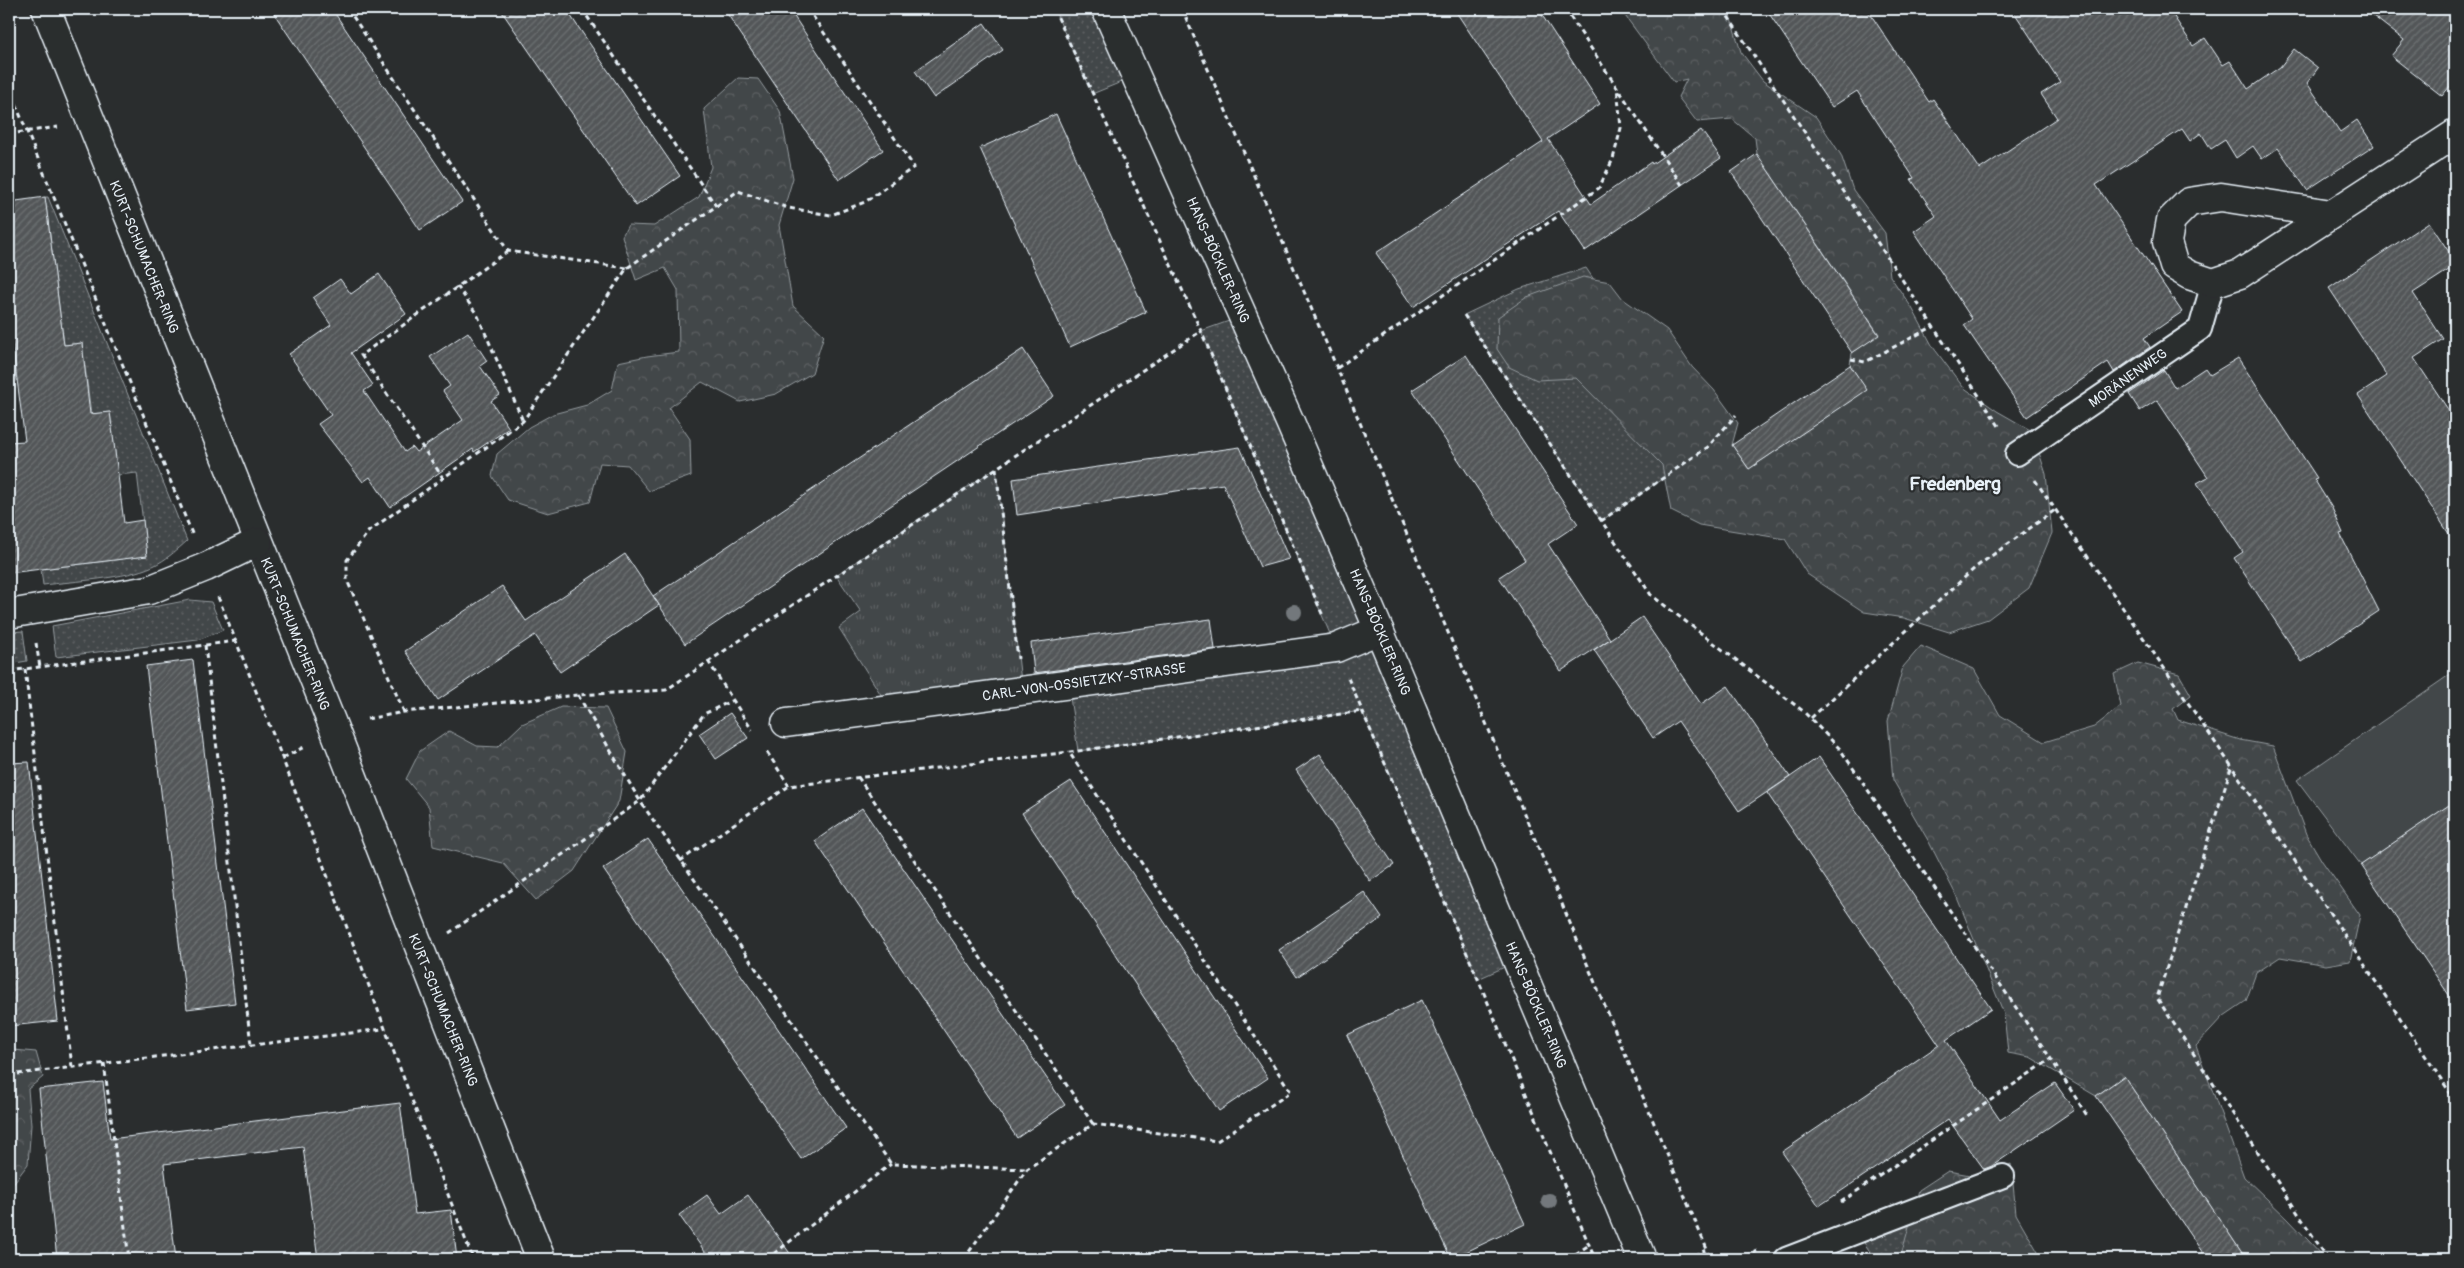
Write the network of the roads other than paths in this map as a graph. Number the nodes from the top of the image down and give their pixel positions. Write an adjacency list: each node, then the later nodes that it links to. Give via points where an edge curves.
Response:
1 (46, 9): 7 (street, KURT-SCHUMACHER-RING)
2 (1106, 9): 9 (street, HANS-BÖCKLER-RING)
3 (2455, 134): 4 (street)
4 (2331, 214): 5 (street, via 2240,274); 5 (street, via 2221,197 2189,202 2171,220 2167,242 2174,266)
5 (2213, 283): 6 (lane, MORÄNENWEG, via 2200,328)
6 (2017, 454)
7 (258, 542): 8 (street, via 149,590); 12 (street, KURT-SCHUMACHER-RING)
8 (9, 614)
9 (1379, 630): 10 (street, CARL-VON-OSSIETZKY-STRASSE, via 1336,648); 13 (street, HANS-BÖCKLER-RING)
10 (786, 723)
11 (2003, 1176): 14 (lane)
12 (541, 1259)
13 (1642, 1259)
14 (1786, 1259)

